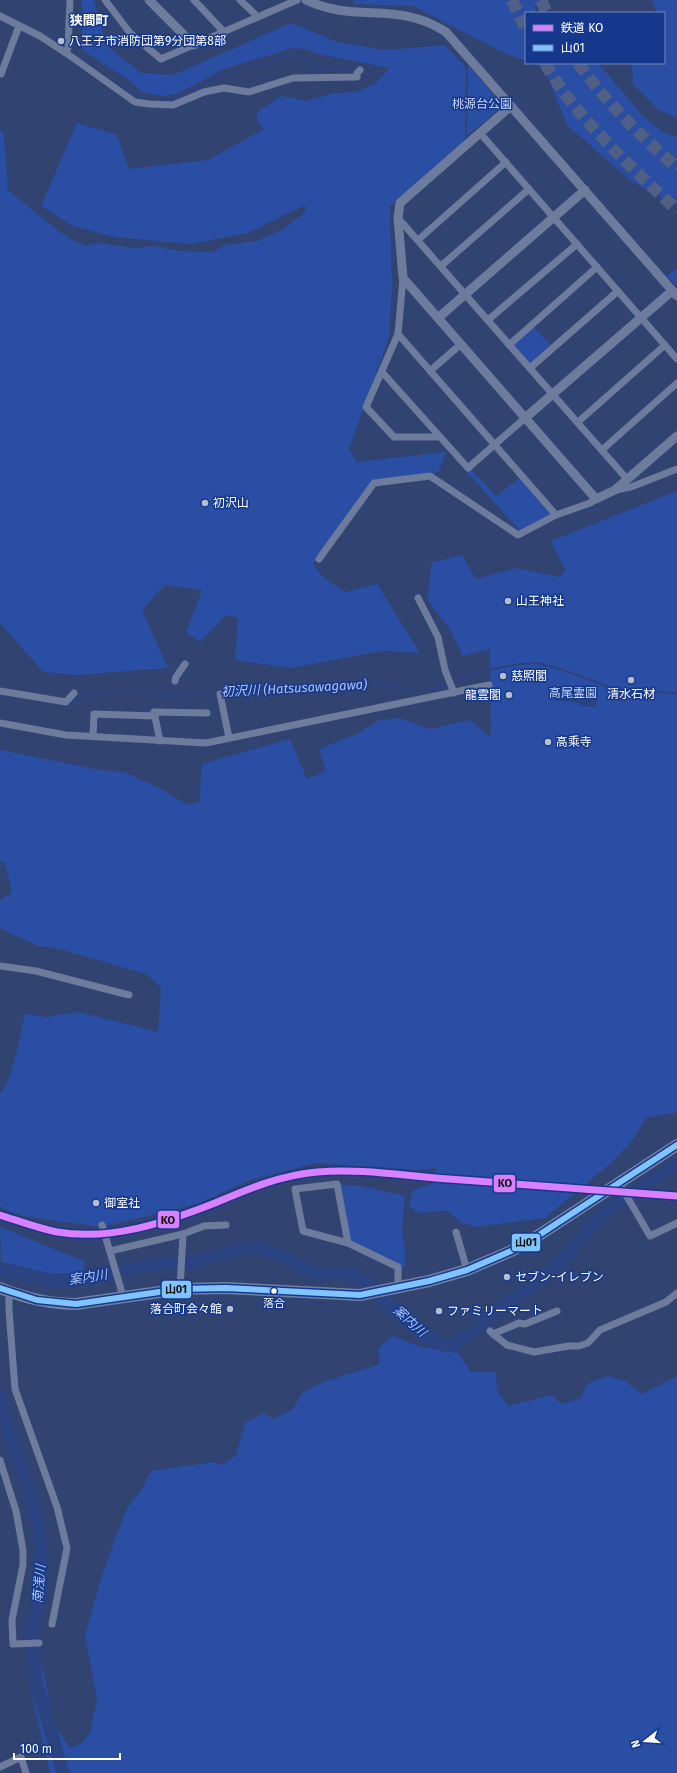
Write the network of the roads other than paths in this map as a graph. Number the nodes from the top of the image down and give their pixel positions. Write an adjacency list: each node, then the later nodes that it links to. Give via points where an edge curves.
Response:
1 (70, 0): 13 (street)
2 (105, 0): 12 (street, via 130,33 159,58 164,59)
3 (149, 0): 12 (street)
4 (194, 0): 11 (street)
5 (240, 0): 9 (street)
6 (297, 0): 9 (street)
7 (306, 0): 16 (street, via 336,10 402,11 432,22 454,40)
8 (0, 16): 10 (street)
9 (258, 17): 11 (street)
10 (19, 26): 13 (street); 15 (street)
11 (224, 32): 12 (street)
12 (194, 45)
13 (66, 54): 14 (street, via 135,102 149,104 173,105 204,92 224,88 249,92 293,78 357,76)
14 (360, 70)
15 (1, 74)
16 (511, 106): 17 (street); 20 (street)
17 (480, 133): 18 (street); 22 (street, via 403,200 399,205)
18 (506, 162): 19 (street); 23 (street)
19 (529, 189): 21 (street); 25 (street)
20 (585, 190): 21 (street); 29 (street)
21 (554, 217): 24 (street); 30 (street)
22 (398, 218): 23 (street); 27 (street)
23 (418, 240): 25 (street)
24 (577, 244): 26 (street); 33 (street)
25 (441, 266): 30 (street)
26 (597, 267): 28 (street); 36 (street)
27 (403, 278): 32 (street); 34 (street)
28 (618, 291): 31 (street); 39 (street)
29 (675, 293): 31 (street)
30 (466, 294): 32 (street); 33 (street)
31 (641, 317): 37 (street); 43 (street)
32 (438, 318): 35 (street)
33 (488, 320): 36 (street)
34 (398, 334): 40 (street); 41 (street)
35 (461, 344): 40 (street); 44 (street)
36 (510, 344): 39 (street)
37 (665, 345): 38 (street); 45 (street)
38 (677, 359)
39 (530, 368): 43 (street)
40 (430, 371): 48 (street)
41 (382, 372): 47 (street); 47 (street, via 366,407 394,437)
42 (677, 383): 49 (street)
43 (553, 394): 44 (street); 45 (street)
44 (525, 418): 48 (street); 53 (street)
45 (578, 422): 49 (street)
46 (677, 436): 51 (street)
47 (439, 437): 48 (street, via 468,468)
48 (495, 445): 54 (street)
49 (602, 450): 51 (street)
50 (677, 470): 52 (street, via 631,487)
51 (627, 479): 52 (street)
52 (615, 490): 53 (street)
53 (596, 499): 54 (street)
54 (556, 515): 55 (street, via 518,536 430,476 374,483)
55 (319, 559)
56 (418, 598): 60 (street, via 438,637)
57 (184, 664): 58 (street)
58 (175, 681)
59 (489, 685): 60 (street)
60 (451, 686): 68 (street)
61 (0, 691): 62 (street, via 66,702)
62 (74, 693)
63 (220, 694): 68 (street)
64 (207, 713): 65 (street, via 154,712)
65 (155, 716): 67 (street, via 94,714); 69 (street)
66 (0, 723): 67 (street, via 66,735)
67 (93, 736): 69 (street)
68 (229, 738): 69 (street, via 206,743)
69 (160, 742)
70 (0, 966): 71 (street, via 36,971)
71 (129, 995)
72 (677, 1145): 73 (highway)
73 (621, 1186): 74 (street, via 650,1236); 81 (highway, via 525,1243)
74 (677, 1223)
75 (102, 1225): 80 (street)
76 (226, 1225): 78 (street, via 204,1226)
77 (456, 1232): 81 (street)
78 (183, 1234): 80 (street); 84 (street)
79 (348, 1243): 79 (street, via 337,1184 295,1189 303,1231); 82 (street, via 398,1267)
80 (110, 1252): 86 (street)
81 (467, 1270): 82 (highway)
82 (398, 1288): 84 (highway, via 367,1295 225,1288)
83 (5, 1290): 86 (highway, via 35,1300 60,1304 76,1304); 89 (street, via 15,1389 57,1507 67,1548)
84 (180, 1290): 86 (highway)
85 (677, 1293): 87 (street, via 666,1302 600,1330 588,1343 579,1346 534,1352 507,1345 491,1332 519,1323 526,1324)
86 (123, 1296)
87 (557, 1312)
88 (0, 1460): 90 (street, via 16,1511 23,1550 24,1565 12,1620 13,1644)
89 (52, 1624)
90 (40, 1642)
91 (0, 1767): 92 (street, via 21,1757)
92 (26, 1773)

